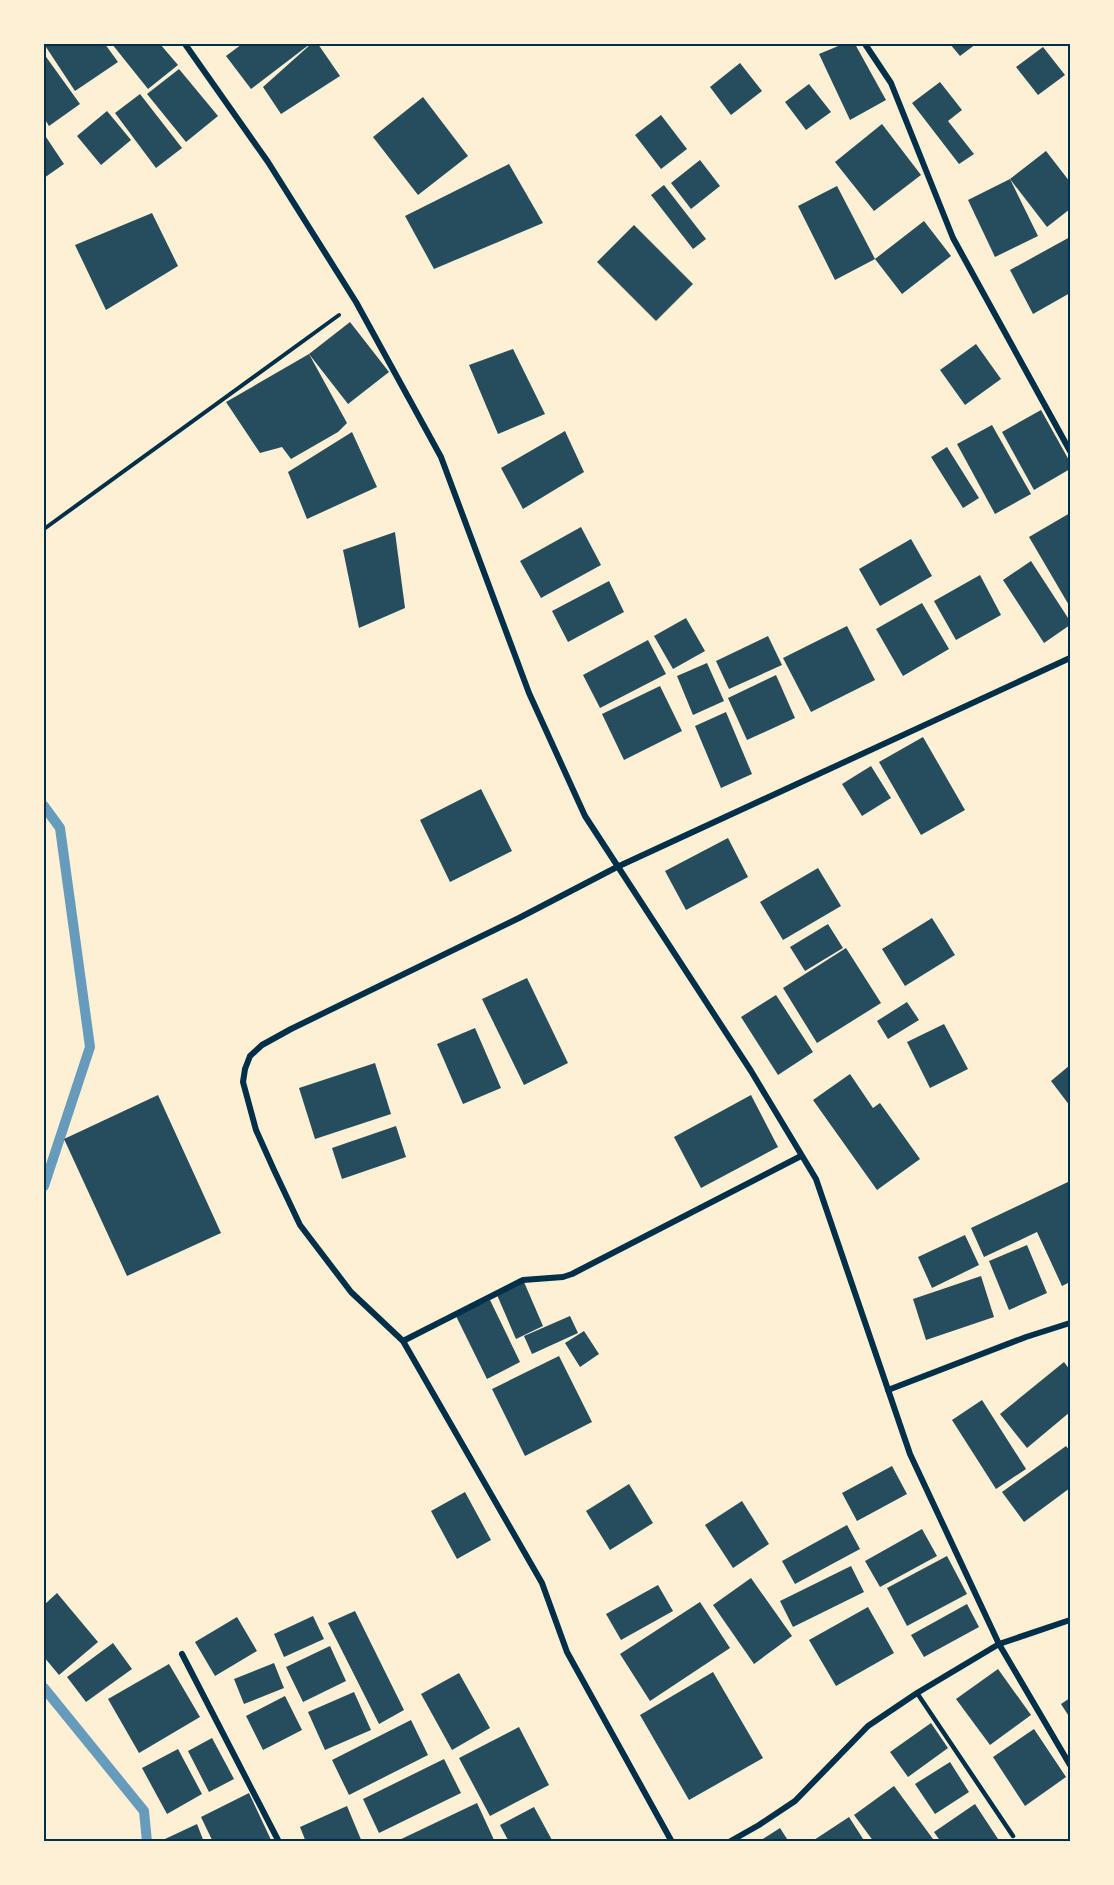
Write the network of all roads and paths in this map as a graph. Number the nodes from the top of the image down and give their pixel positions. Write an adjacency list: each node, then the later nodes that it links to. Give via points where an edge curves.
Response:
1 (185, 44): 3 (street, via 268,162)
2 (865, 44): 4 (street, via 891,83 953,238)
3 (356, 302): 5 (path); 7 (street, via 441,457 529,693 585,816)
4 (1071, 451)
5 (44, 529)
6 (1071, 658): 7 (street)
7 (617, 867): 8 (street, via 751,1071); 10 (street, via 291,1029 250,1056 243,1082 256,1130 300,1225 351,1292)
8 (801, 1156): 10 (street, via 572,1274 523,1280); 11 (street, via 816,1179)
9 (1071, 1323): 11 (street)
10 (403, 1341): 19 (street, via 542,1583 567,1653)
11 (888, 1390): 13 (street, via 910,1455)
12 (1071, 1620): 13 (street)
13 (999, 1644): 15 (street); 16 (street)
14 (182, 1654): 18 (street)
15 (917, 1693): 17 (lane); 20 (street, via 868,1726 795,1801)
16 (1071, 1764)
17 (1013, 1836)
18 (279, 1842)
19 (672, 1842)
20 (729, 1842)

